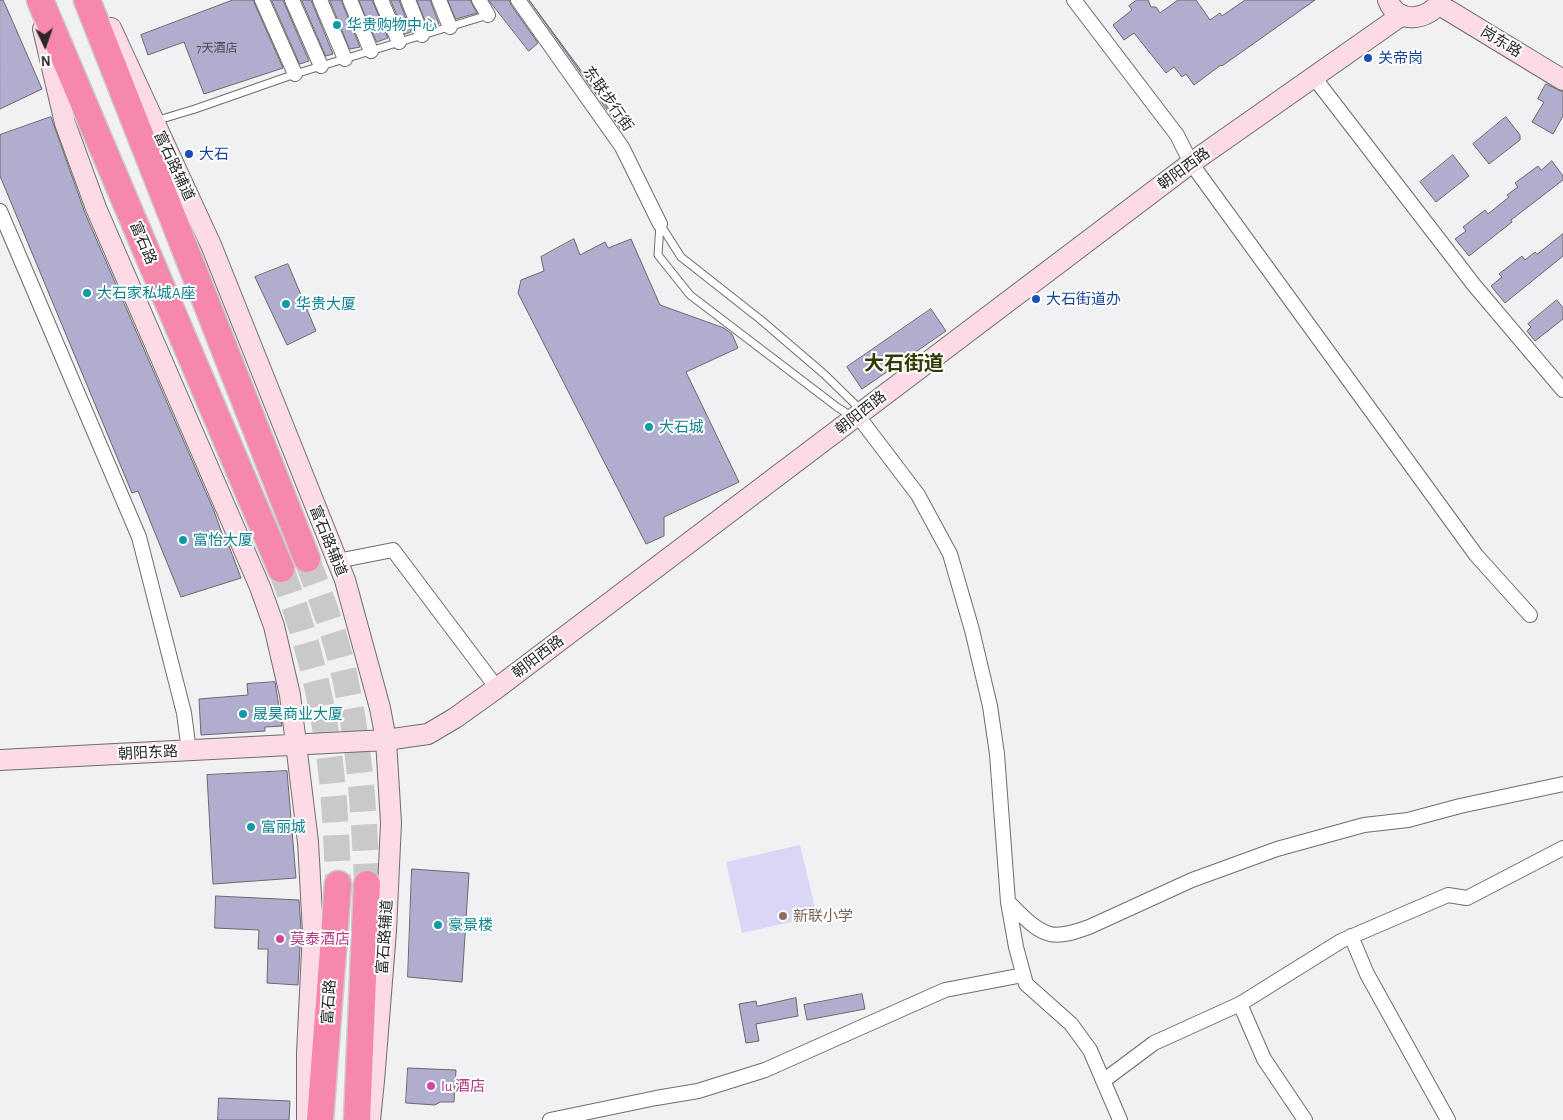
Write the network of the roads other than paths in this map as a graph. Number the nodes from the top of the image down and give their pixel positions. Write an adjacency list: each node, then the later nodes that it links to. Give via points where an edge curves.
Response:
1 (38, 0): 35 (highway, 富石路); 39 (main road, via 65,123 96,208 274,626 290,695)
2 (87, 0): 33 (highway)
3 (96, 0): 27 (main road, 富石路辅道)
4 (262, 0): 24 (street)
5 (292, 0): 23 (street)
6 (320, 0): 22 (street)
7 (350, 0): 21 (street)
8 (381, 0): 20 (street)
9 (408, 0): 19 (street)
10 (439, 0): 18 (street)
11 (479, 0): 17 (street)
12 (518, 0): 30 (street, 东联步行街, via 622,147)
13 (1074, 0): 28 (street, via 1177,134)
14 (1388, 0): 16 (main road, via 1390,6)
15 (1440, 2): 16 (main road, via 1428,14 1419,17); 26 (main road, 岗东路)
16 (1402, 14): 25 (main road, 朝阳西路)
17 (488, 15): 18 (lane)
18 (450, 27): 19 (lane)
19 (422, 35): 20 (lane)
20 (399, 42): 21 (lane)
21 (371, 51): 22 (lane)
22 (345, 59): 23 (lane)
23 (321, 66): 24 (lane)
24 (295, 74): 27 (lane)
25 (1313, 76): 28 (main road, 朝阳西路); 31 (street, via 1474,285)
26 (1563, 80)
27 (154, 121): 34 (main road, 富石路辅道, via 211,245)
28 (1191, 163): 32 (main road, 朝阳西路); 36 (street, via 1476,555)
29 (0, 211): 40 (street, via 140,538 184,713)
30 (660, 224): 32 (lane, via 681,257 803,356); 32 (lane, via 658,255 690,295 837,408 850,416)
31 (1563, 390)
32 (860, 413): 37 (main road, 朝阳西路); 46 (street, via 918,495 950,554 990,706 997,754)
33 (307, 559)
34 (337, 561): 37 (street, via 393,550); 38 (main road, 富石路辅道, via 360,631)
35 (281, 568)
36 (1530, 616)
37 (497, 688): 38 (main road, 朝阳西路, via 428,734)
38 (386, 740): 39 (main road, 朝阳西路); 54 (main road, 富石路辅道, via 391,823 384,959)
39 (296, 745): 40 (main road, 朝阳东路); 51 (main road, via 308,842 312,932)
40 (189, 751): 41 (main road, 朝阳东路)
41 (0, 760)
42 (1563, 784): 46 (street, via 1408,820 1364,825 1278,849 1192,880 1075,932 1050,934)
43 (1563, 848): 47 (street, via 1467,898 1448,895)
44 (338, 884): 52 (highway, 富石路)
45 (367, 884): 53 (highway)
46 (1008, 902): 48 (street)
47 (1351, 936): 49 (street); 58 (street, via 1366,974)
48 (1023, 975): 50 (street, via 1026,984 1071,1024 1090,1050); 55 (street, via 945,990 765,1070 698,1091)
49 (1240, 1004): 50 (street, via 1154,1043); 57 (street, via 1264,1060)
50 (1104, 1081): 56 (street)
51 (307, 1120)
52 (320, 1120)
53 (357, 1120)
54 (370, 1120)
55 (550, 1120)
56 (1120, 1120)
57 (1305, 1120)
58 (1448, 1120)

